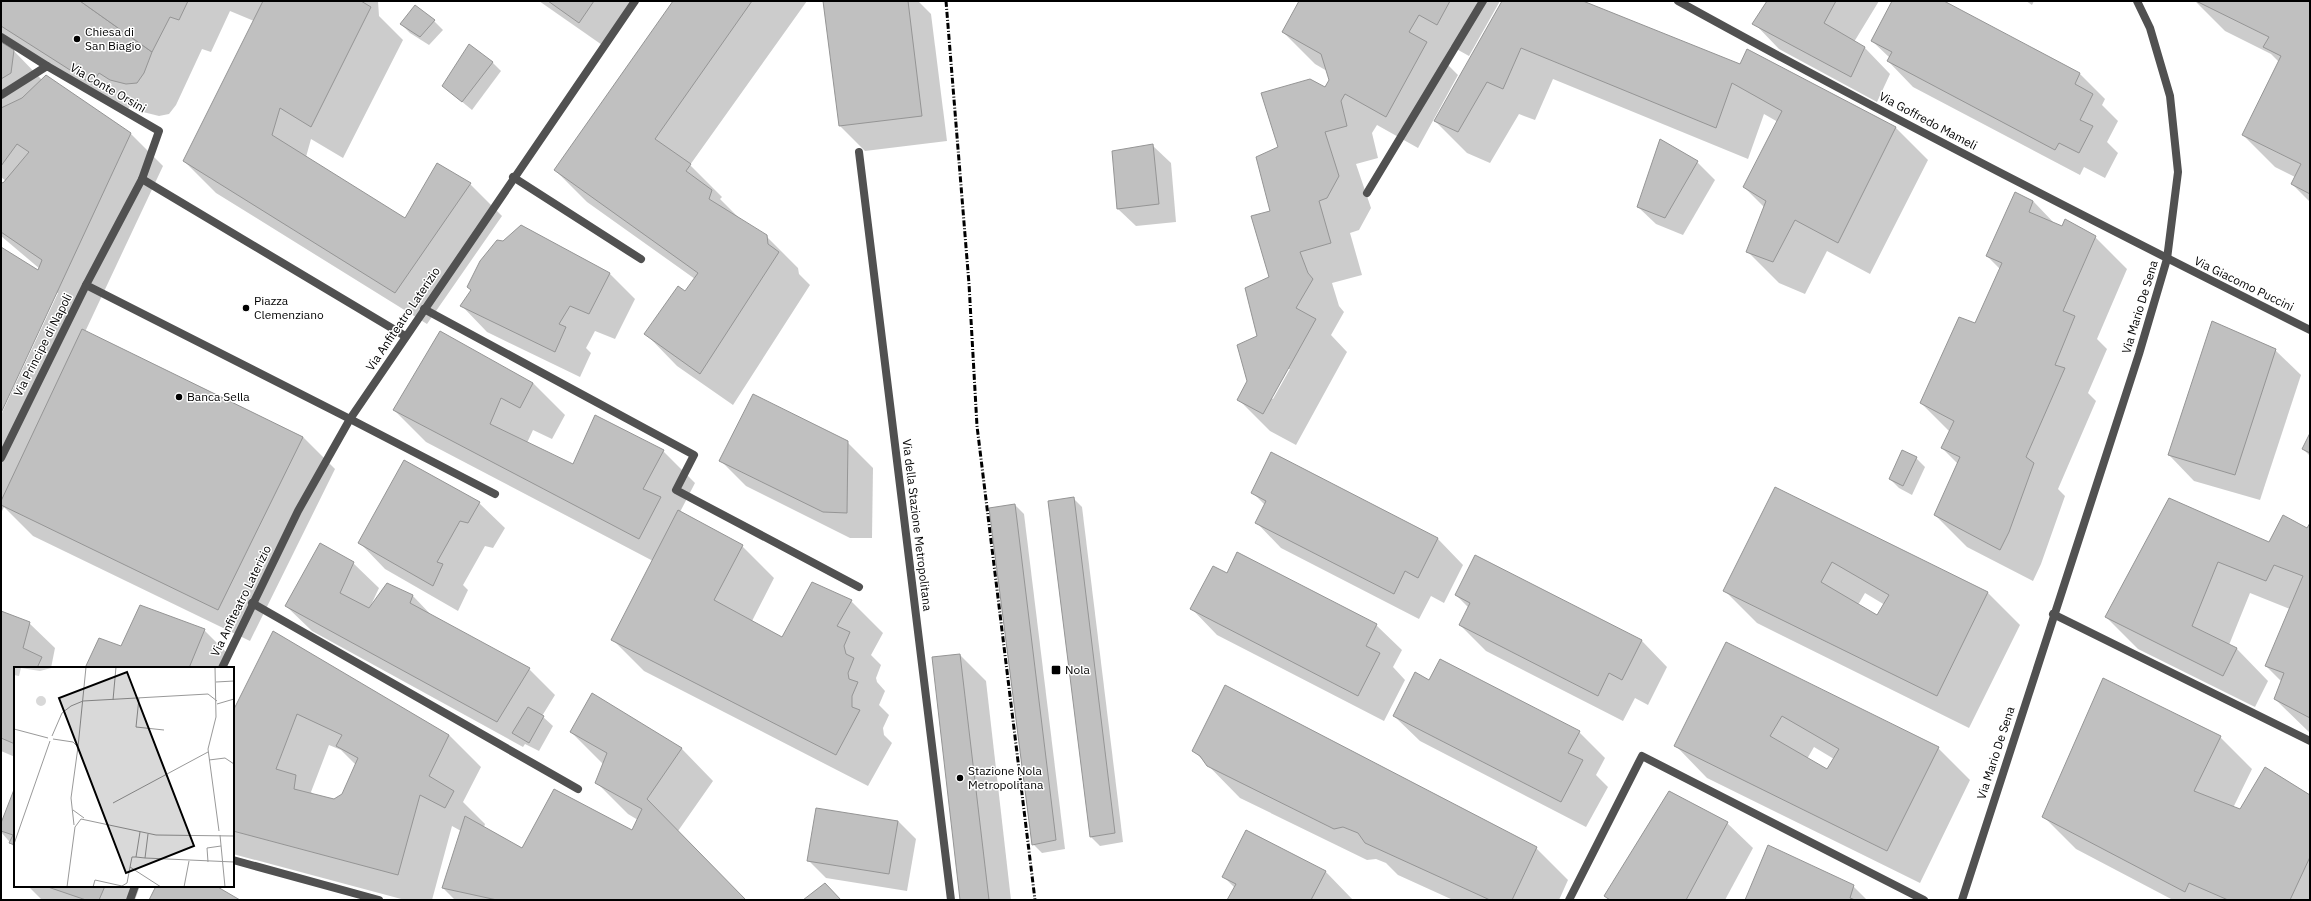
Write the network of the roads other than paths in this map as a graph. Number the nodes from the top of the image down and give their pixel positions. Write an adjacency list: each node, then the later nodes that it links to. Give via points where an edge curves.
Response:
1 (635, 1): 9 (street, Via Anfiteatro Laterizio)
2 (1483, 1): 11 (street)
3 (1678, 1): 13 (street, Via Goffredo Mameli)
4 (2137, 1): 13 (street, Via Mario De Sena, via 2150,28 2170,96 2178,172)
5 (1, 37): 6 (street)
6 (47, 66): 7 (street); 10 (street, Via Conte Orsini, via 159,131)
7 (1, 95)
8 (858, 152): 31 (street, Via della Stazione Metropolitana)
9 (513, 177): 12 (street); 15 (street, Via Anfiteatro Laterizio)
10 (142, 179): 14 (street); 17 (street)
11 (1367, 193)
12 (641, 258)
13 (2167, 259): 16 (street, Via Giacomo Puccini); 23 (street, Via Mario De Sena, via 2139,354)
14 (86, 285): 18 (street); 19 (street, Via Principe di Napoli, via 38,378)
15 (424, 309): 17 (street, Via Anfiteatro Laterizio); 21 (street, via 694,455 676,490)
16 (2310, 330)
17 (405, 336): 18 (street, Via Anfiteatro Laterizio)
18 (350, 419): 20 (street); 22 (street, Via Anfiteatro Laterizio, via 298,511)
19 (1, 458)
20 (495, 494)
21 (859, 587)
22 (252, 604): 24 (street, Via Anfiteatro Laterizio); 26 (street)
23 (2053, 614): 25 (street); 34 (street, Via Mario De Sena)
24 (222, 667)
25 (2310, 742)
26 (578, 789)
27 (234, 860): 30 (street)
28 (135, 887): 29 (street)
29 (130, 900)
30 (379, 900)
31 (951, 900)
32 (1569, 900): 33 (street, via 1642,756)
33 (1924, 900)
34 (1962, 900)

